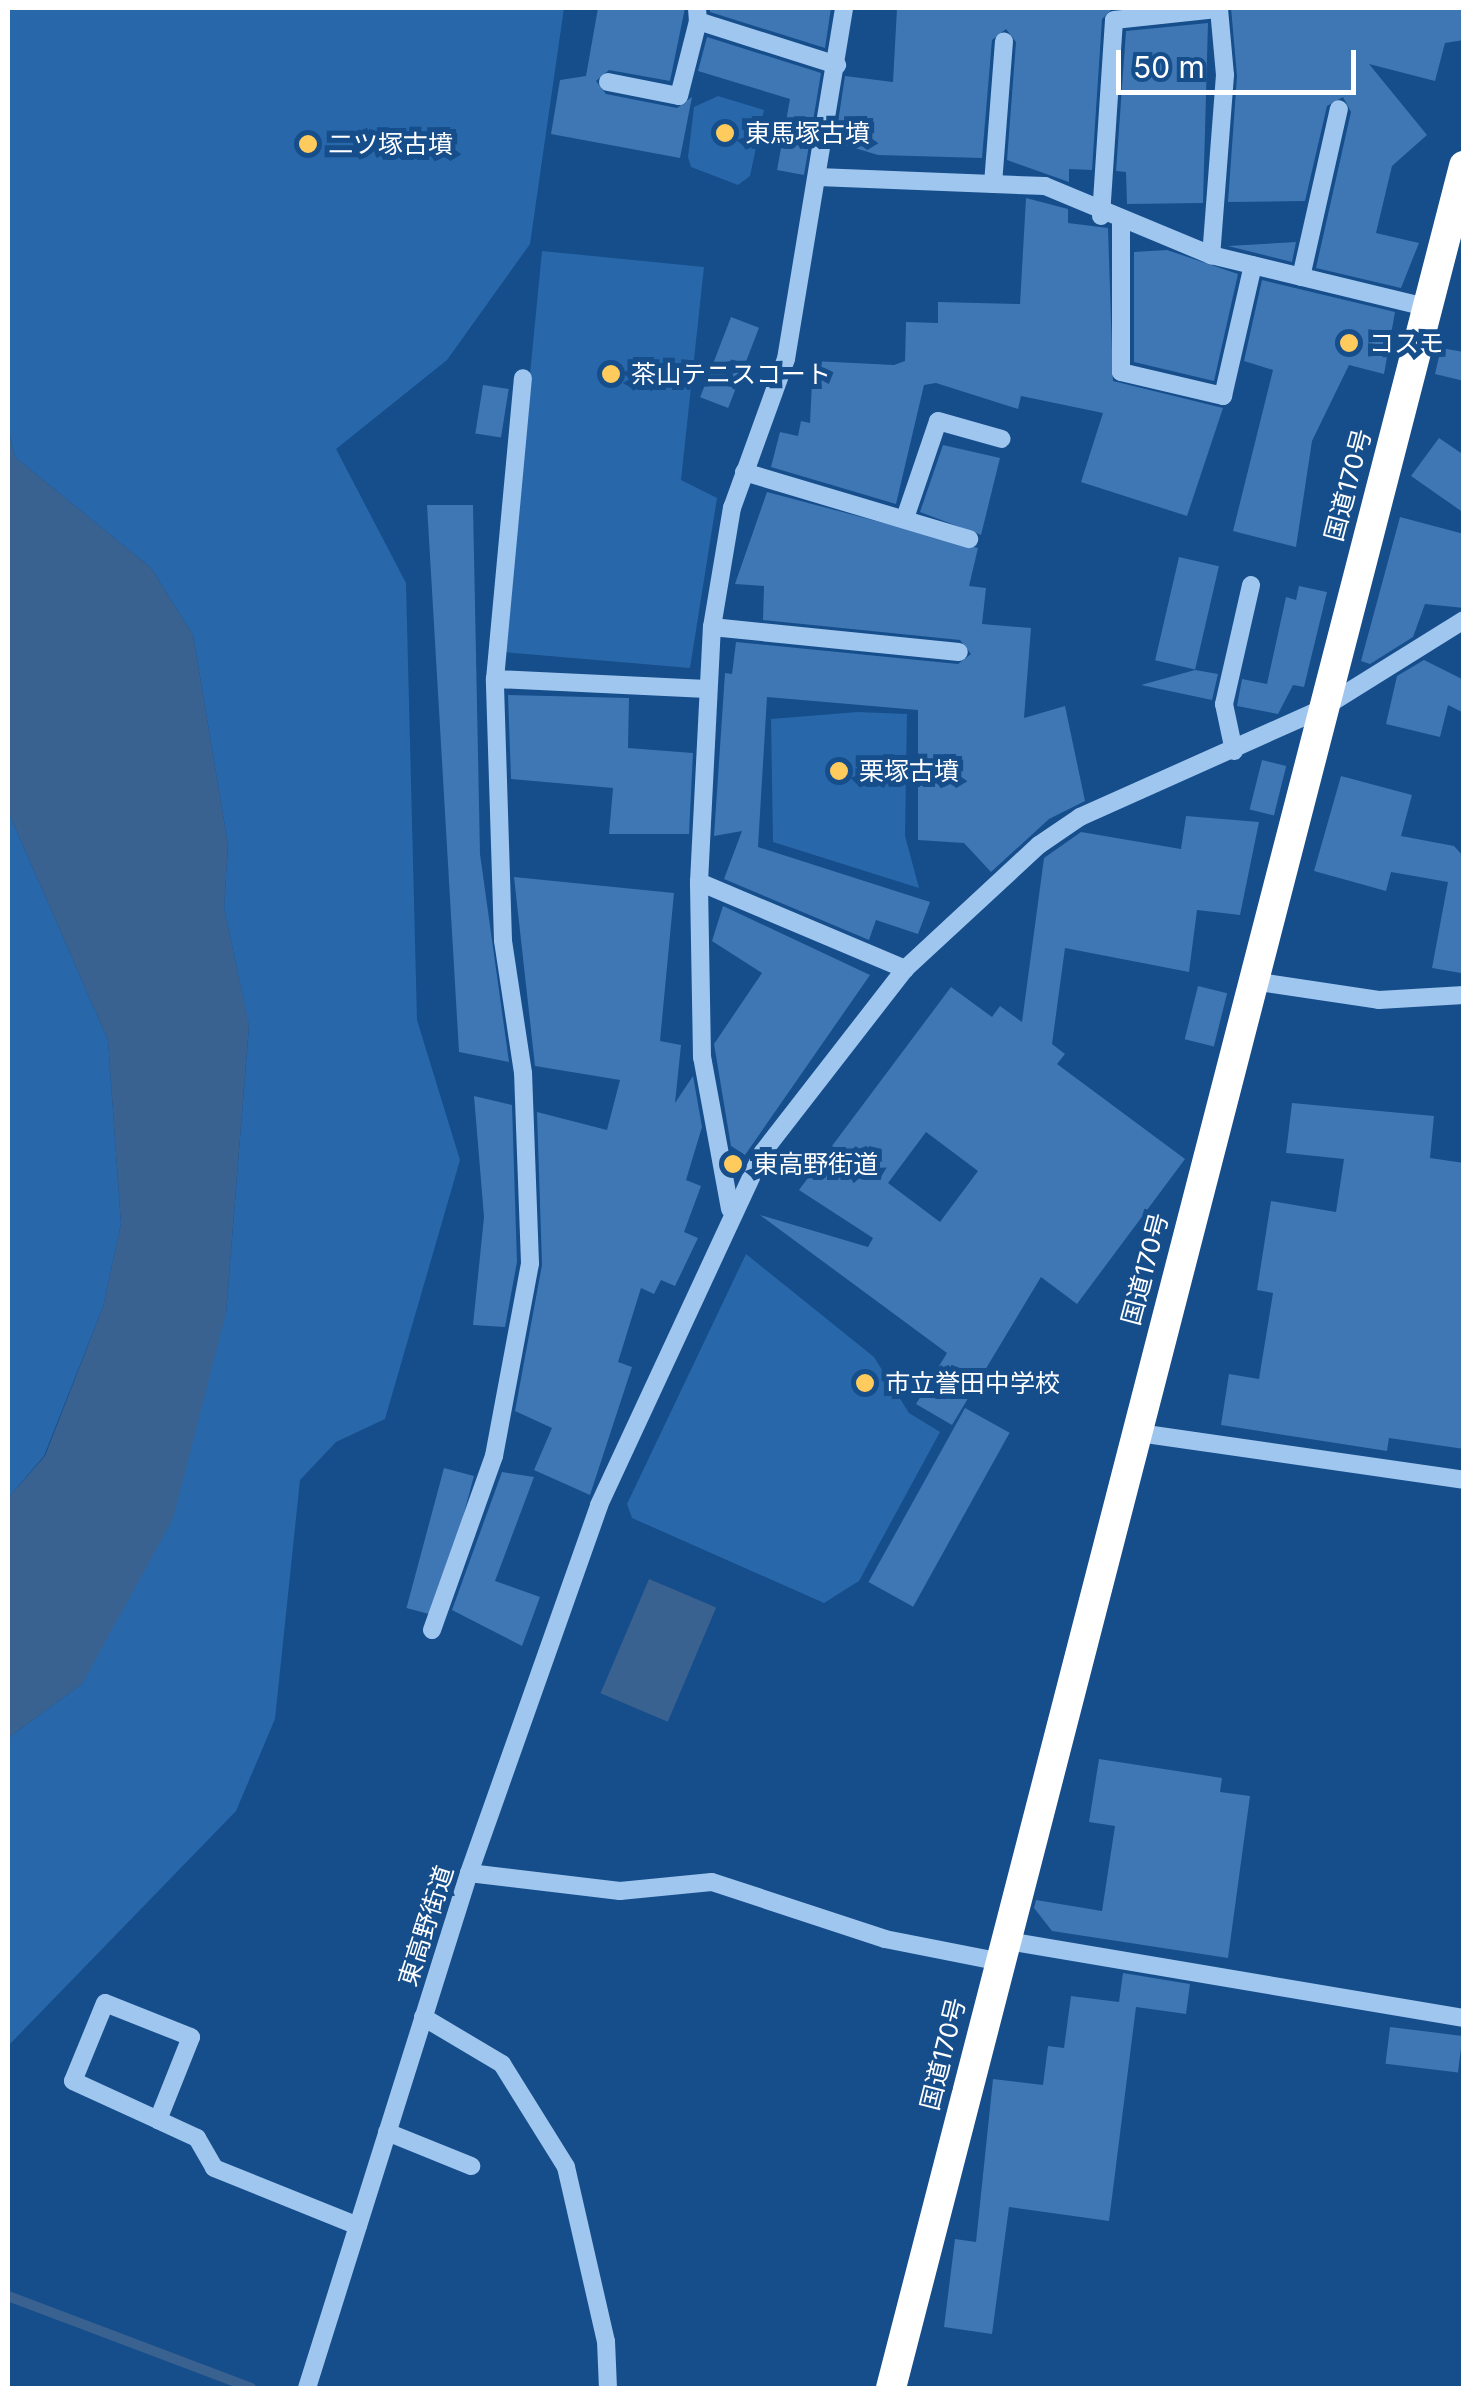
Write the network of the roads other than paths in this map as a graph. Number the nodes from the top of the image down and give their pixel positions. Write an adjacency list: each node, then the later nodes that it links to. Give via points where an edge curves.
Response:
1 (844, 8): 4 (street)
2 (697, 14): 4 (street); 5 (street, via 679,96)
3 (1004, 41): 9 (street)
4 (836, 65): 8 (street)
5 (608, 82)
6 (1339, 108): 14 (street)
7 (1464, 166): 15 (highway, 国道170号)
8 (818, 177): 9 (street); 18 (street, via 786,359)
9 (993, 184): 10 (street, via 1045,186)
10 (1101, 216): 11 (street); 12 (street, via 1114,20 1219,9 1225,76)
11 (1121, 224): 12 (street); 13 (street, via 1121,372 1223,396)
12 (1211, 255): 13 (street)
13 (1252, 266): 14 (street)
14 (1301, 277): 15 (street)
15 (1426, 308): 27 (highway, 国道170号)
16 (522, 378): 25 (street)
17 (1002, 439): 19 (street, via 938,421)
18 (744, 472): 19 (street); 23 (street)
19 (905, 518): 20 (street)
20 (969, 540)
21 (1250, 585): 28 (street, via 1224,704)
22 (1464, 620): 27 (street, 東高野街道)
23 (712, 627): 24 (street); 26 (street)
24 (958, 652)
25 (495, 679): 26 (street); 36 (street, via 503,940 522,1074 530,1262 494,1456)
26 (707, 689): 29 (street)
27 (1320, 709): 28 (street, 東高野街道); 31 (highway, 国道170号)
28 (1234, 751): 30 (street, 東高野街道, via 1080,817 978,895)
29 (698, 882): 30 (street); 33 (street, via 702,1056)
30 (905, 969): 33 (street, 東高野街道, via 812,1080)
31 (1252, 981): 32 (street, via 1379,1000); 34 (highway, 国道170号)
32 (1464, 994)
33 (730, 1209): 37 (street, 東高野街道, via 599,1504)
34 (1132, 1432): 35 (street); 38 (highway, 国道170号)
35 (1464, 1480)
36 (432, 1630)
37 (469, 1873): 38 (street, via 620,1891 712,1882 885,1939); 39 (street, 東高野街道)
38 (999, 1950): 40 (street); 47 (highway, 国道170号)
39 (423, 2018): 42 (street, 東高野街道); 46 (street, via 502,2064 559,2152 606,2341)
40 (1464, 2018)
41 (158, 2120): 41 (street, via 73,2081 105,2003 191,2037); 44 (street, via 197,2138 214,2168)
42 (387, 2132): 43 (street); 44 (street, 東高野街道)
43 (471, 2166)
44 (358, 2226): 45 (street, 東高野街道)
45 (308, 2388)
46 (608, 2388)
47 (891, 2388)

